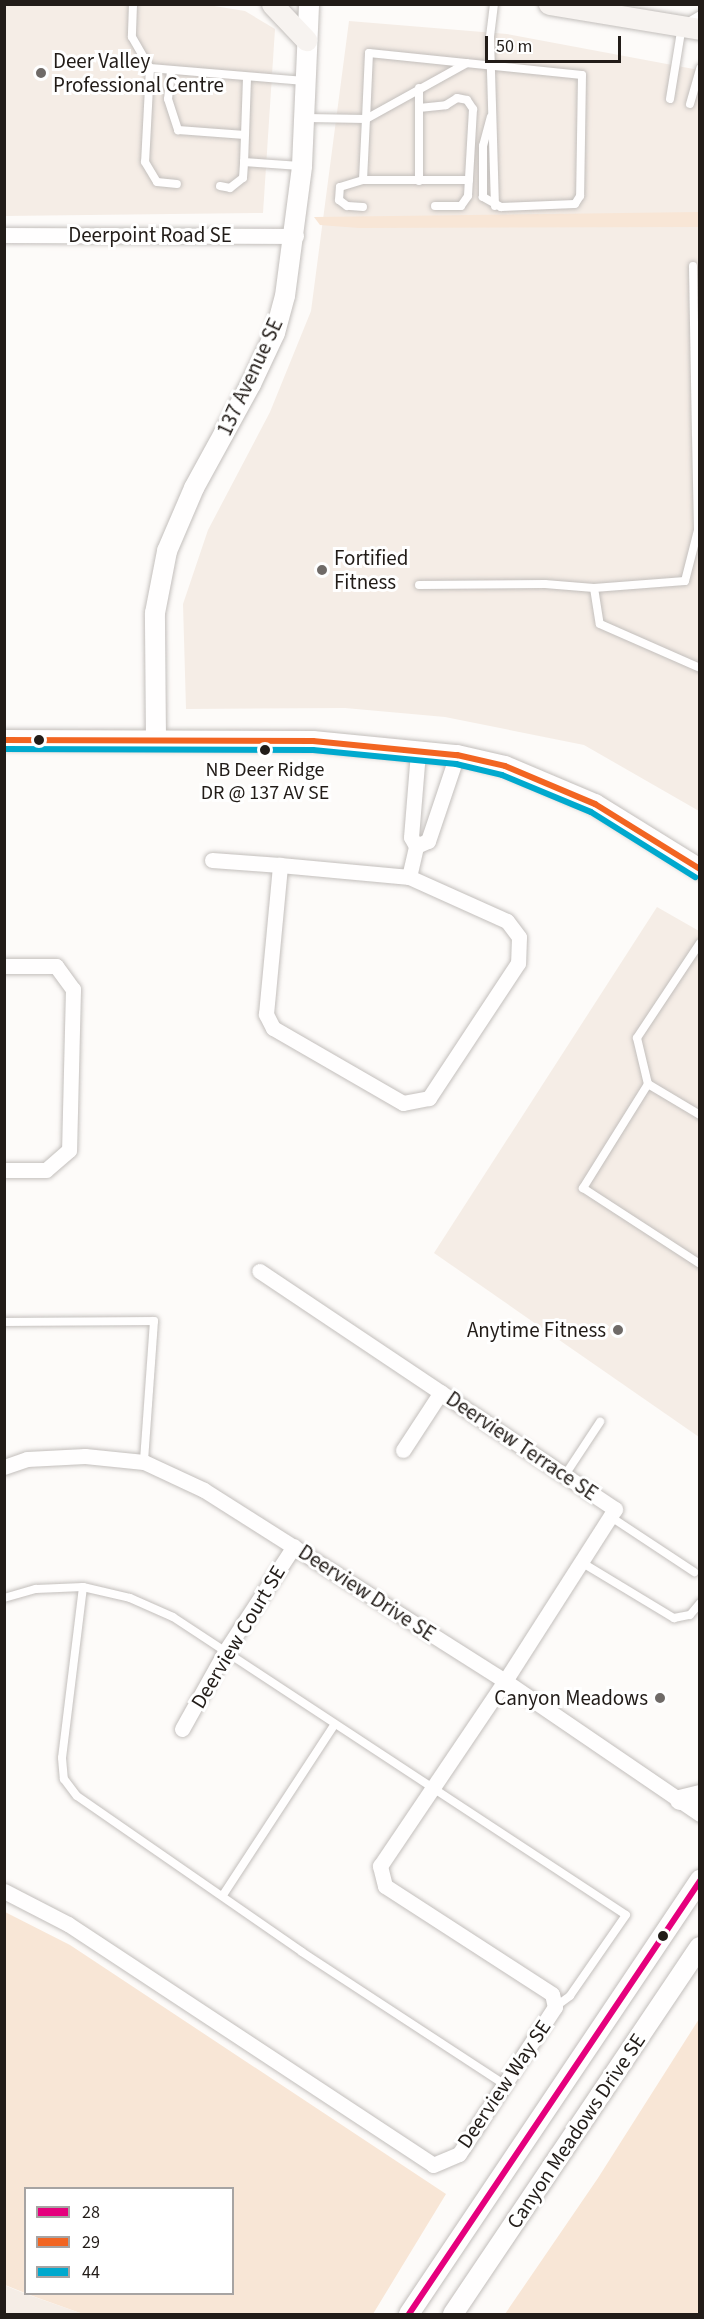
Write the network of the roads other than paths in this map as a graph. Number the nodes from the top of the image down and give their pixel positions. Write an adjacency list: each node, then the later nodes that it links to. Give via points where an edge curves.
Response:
1 (133, 4): 10 (lane, via 132,37)
2 (272, 4): 7 (main road)
3 (309, 4): 7 (street, 137 Avenue SE)
4 (494, 4): 9 (lane)
5 (549, 4): 6 (main road)
6 (694, 24): 16 (lane)
7 (306, 40): 14 (street, 137 Avenue SE)
8 (468, 63): 9 (lane); 15 (lane); 21 (lane, via 369,53)
9 (491, 63): 19 (lane); 31 (lane, via 582,75 580,196 575,204)
10 (150, 68): 12 (lane); 28 (lane, via 145,162 157,182)
11 (699, 68): 17 (lane)
12 (171, 71): 13 (lane); 22 (lane, via 168,99 178,130)
13 (248, 78): 14 (lane); 22 (lane)
14 (304, 81): 20 (street, 137 Avenue SE)
15 (419, 88): 18 (lane); 21 (lane)
16 (670, 99)
17 (690, 104)
18 (419, 108): 26 (lane, via 446,105 457,98 467,100 473,109); 27 (lane)
19 (491, 117): 31 (lane); 31 (lane, via 483,146 482,191 483,197)
20 (303, 118): 21 (lane); 24 (street, 137 Avenue SE)
21 (366, 119): 25 (lane)
22 (245, 135): 23 (lane)
23 (244, 162): 24 (lane); 29 (lane, via 243,178 230,188)
24 (302, 166): 34 (street, 137 Avenue SE)
25 (363, 180): 27 (lane); 32 (lane, via 340,187 339,200 347,206)
26 (470, 180): 27 (lane); 30 (lane, via 468,196 461,206)
27 (419, 181)
28 (177, 184)
29 (220, 186)
30 (435, 206)
31 (495, 206)
32 (363, 207)
33 (4, 235): 34 (street, Deerpoint Road SE)
34 (296, 236): 41 (street, 137 Avenue SE, via 274,333 194,488 167,551 155,613)
35 (693, 266): 36 (lane)
36 (698, 434): 38 (lane, via 698,530 685,581)
37 (419, 585): 38 (lane, via 545,584)
38 (594, 588): 39 (lane, via 600,624)
39 (699, 668)
40 (4, 740): 41 (street)
41 (156, 740): 42 (street, via 313,741)
42 (418, 752): 43 (street); 44 (street, via 411,837)
43 (457, 755): 44 (street, via 428,841); 47 (street, via 516,770 595,804)
44 (416, 846): 48 (street)
45 (212, 860): 46 (street)
46 (280, 865): 48 (street); 48 (street, via 266,1014 273,1028 403,1103 429,1098 518,963 519,937 507,921)
47 (699, 869)
48 (408, 877)
49 (699, 943): 51 (lane, via 637,1038)
50 (4, 966): 53 (street, via 56,966 73,990 69,1150 46,1170)
51 (648, 1084): 52 (lane); 54 (lane, via 583,1188)
52 (699, 1115)
53 (4, 1170)
54 (699, 1264)
55 (259, 1271): 57 (street, Deerview Terrace SE)
56 (4, 1322): 60 (lane, via 154,1321)
57 (441, 1392): 59 (street); 62 (street, Deerview Terrace SE)
58 (600, 1422): 62 (lane)
59 (403, 1450)
60 (144, 1462): 61 (street, Deerview Drive SE, via 85,1455 27,1459); 64 (street, Deerview Drive SE, via 204,1490)
61 (4, 1467)
62 (565, 1475): 63 (street, Deerview Terrace SE, via 615,1509)
63 (610, 1516): 65 (street, Deerview Terrace SE); 66 (lane)
64 (294, 1546): 70 (street, Deerview Court SE); 71 (street, Deerview Drive SE)
65 (581, 1562): 69 (lane, via 674,1618 690,1615); 71 (street, Deerview Terrace SE)
66 (694, 1572)
67 (83, 1587): 68 (lane, via 36,1589); 70 (lane, via 130,1598 173,1617); 79 (lane, via 62,1758 64,1779 90,1807)
68 (4, 1598)
69 (699, 1603)
70 (226, 1650): 72 (lane); 73 (street, Deerview Court SE)
71 (505, 1681): 74 (street, Deerview Way SE); 75 (street, Deerview Drive SE)
72 (335, 1724): 74 (lane); 79 (lane)
73 (182, 1729)
74 (433, 1789): 81 (street, Deerview Way SE, via 380,1866 385,1886 552,1994); 81 (lane, via 626,1915 570,1996)
75 (690, 1798): 76 (street, Deerview Drive SE)
76 (699, 1814)
77 (699, 1880): 83 (street, Canyon Meadows Drive SE)
78 (4, 1891): 82 (street, Deerview Way SE, via 68,1924 433,2164 459,2154)
79 (223, 1894): 82 (lane, via 302,1952)
80 (699, 1947): 84 (street, Canyon Meadows Drive SE)
81 (555, 2007): 82 (street, Deerview Way SE)
82 (504, 2084)
83 (409, 2314)
84 (453, 2314)

